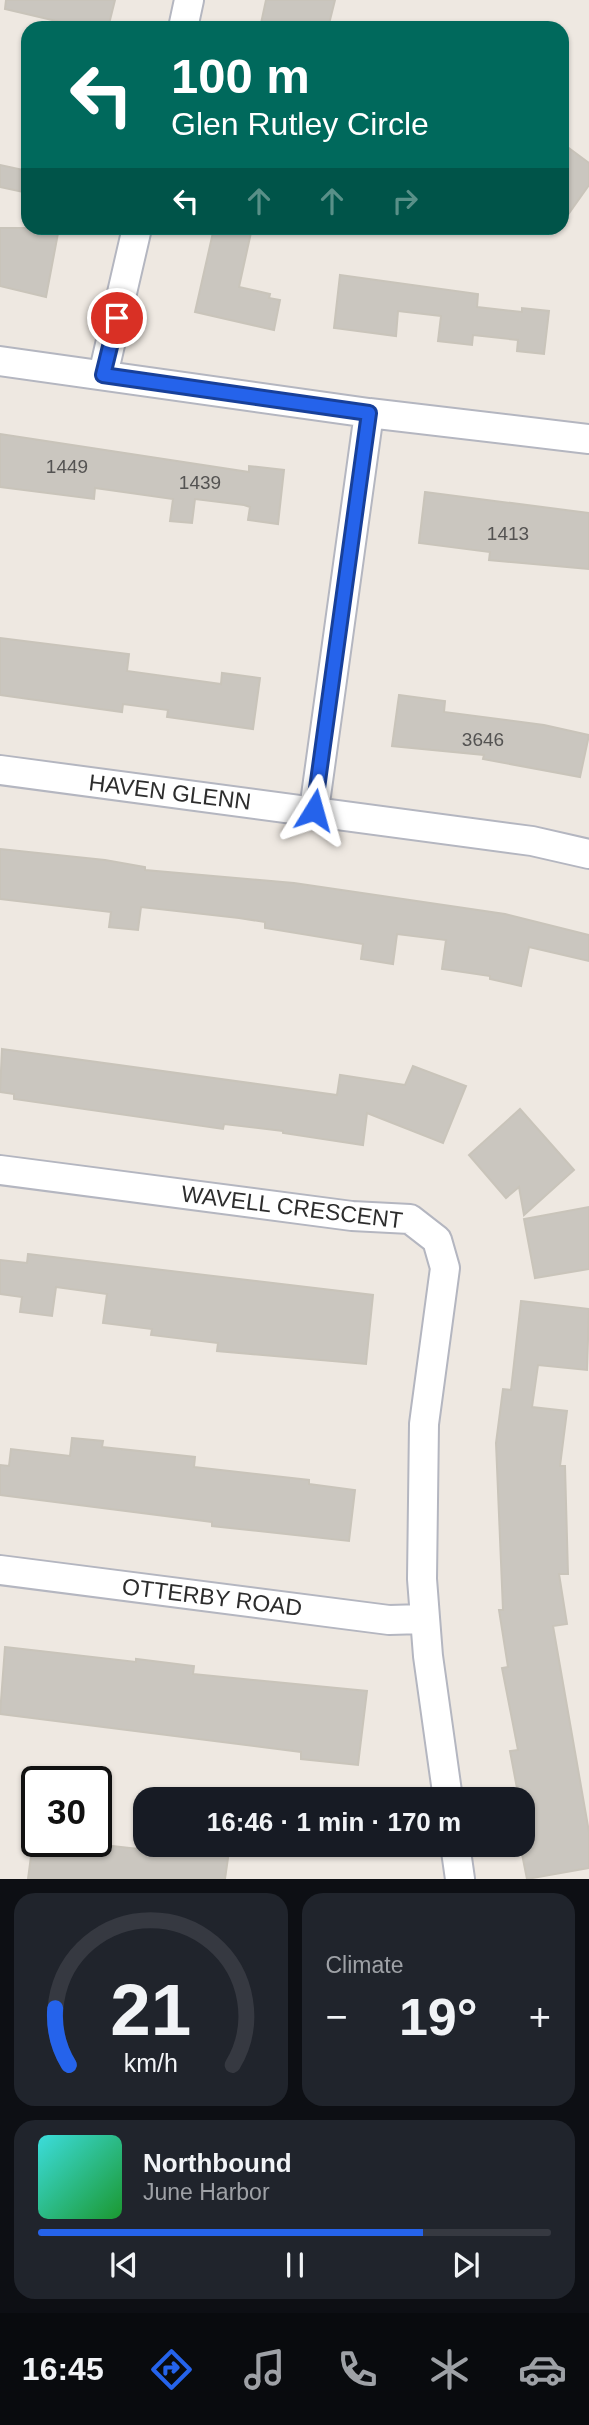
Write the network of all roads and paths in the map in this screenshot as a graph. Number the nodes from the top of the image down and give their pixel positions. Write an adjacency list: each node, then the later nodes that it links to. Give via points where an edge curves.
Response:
1 (189, 0): 2 (street)
2 (184, 21)
3 (135, 235): 5 (street)
4 (0, 361): 5 (street)
5 (103, 375): 6 (street)
6 (369, 413): 7 (street); 9 (street)
7 (589, 439)
8 (0, 770): 9 (street, HAVEN GLENN)
9 (314, 810): 10 (street, HAVEN GLENN, via 532,841)
10 (589, 854)
11 (0, 1170): 13 (street, WAVELL CRESCENT, via 352,1216 410,1219 437,1240 445,1268 424,1424)
12 (0, 1570): 13 (street, OTTERBY ROAD, via 389,1620)
13 (424, 1619): 14 (street, WAVELL CRESCENT)
14 (446, 1787)
15 (457, 1857): 16 (street)
16 (460, 1879)

